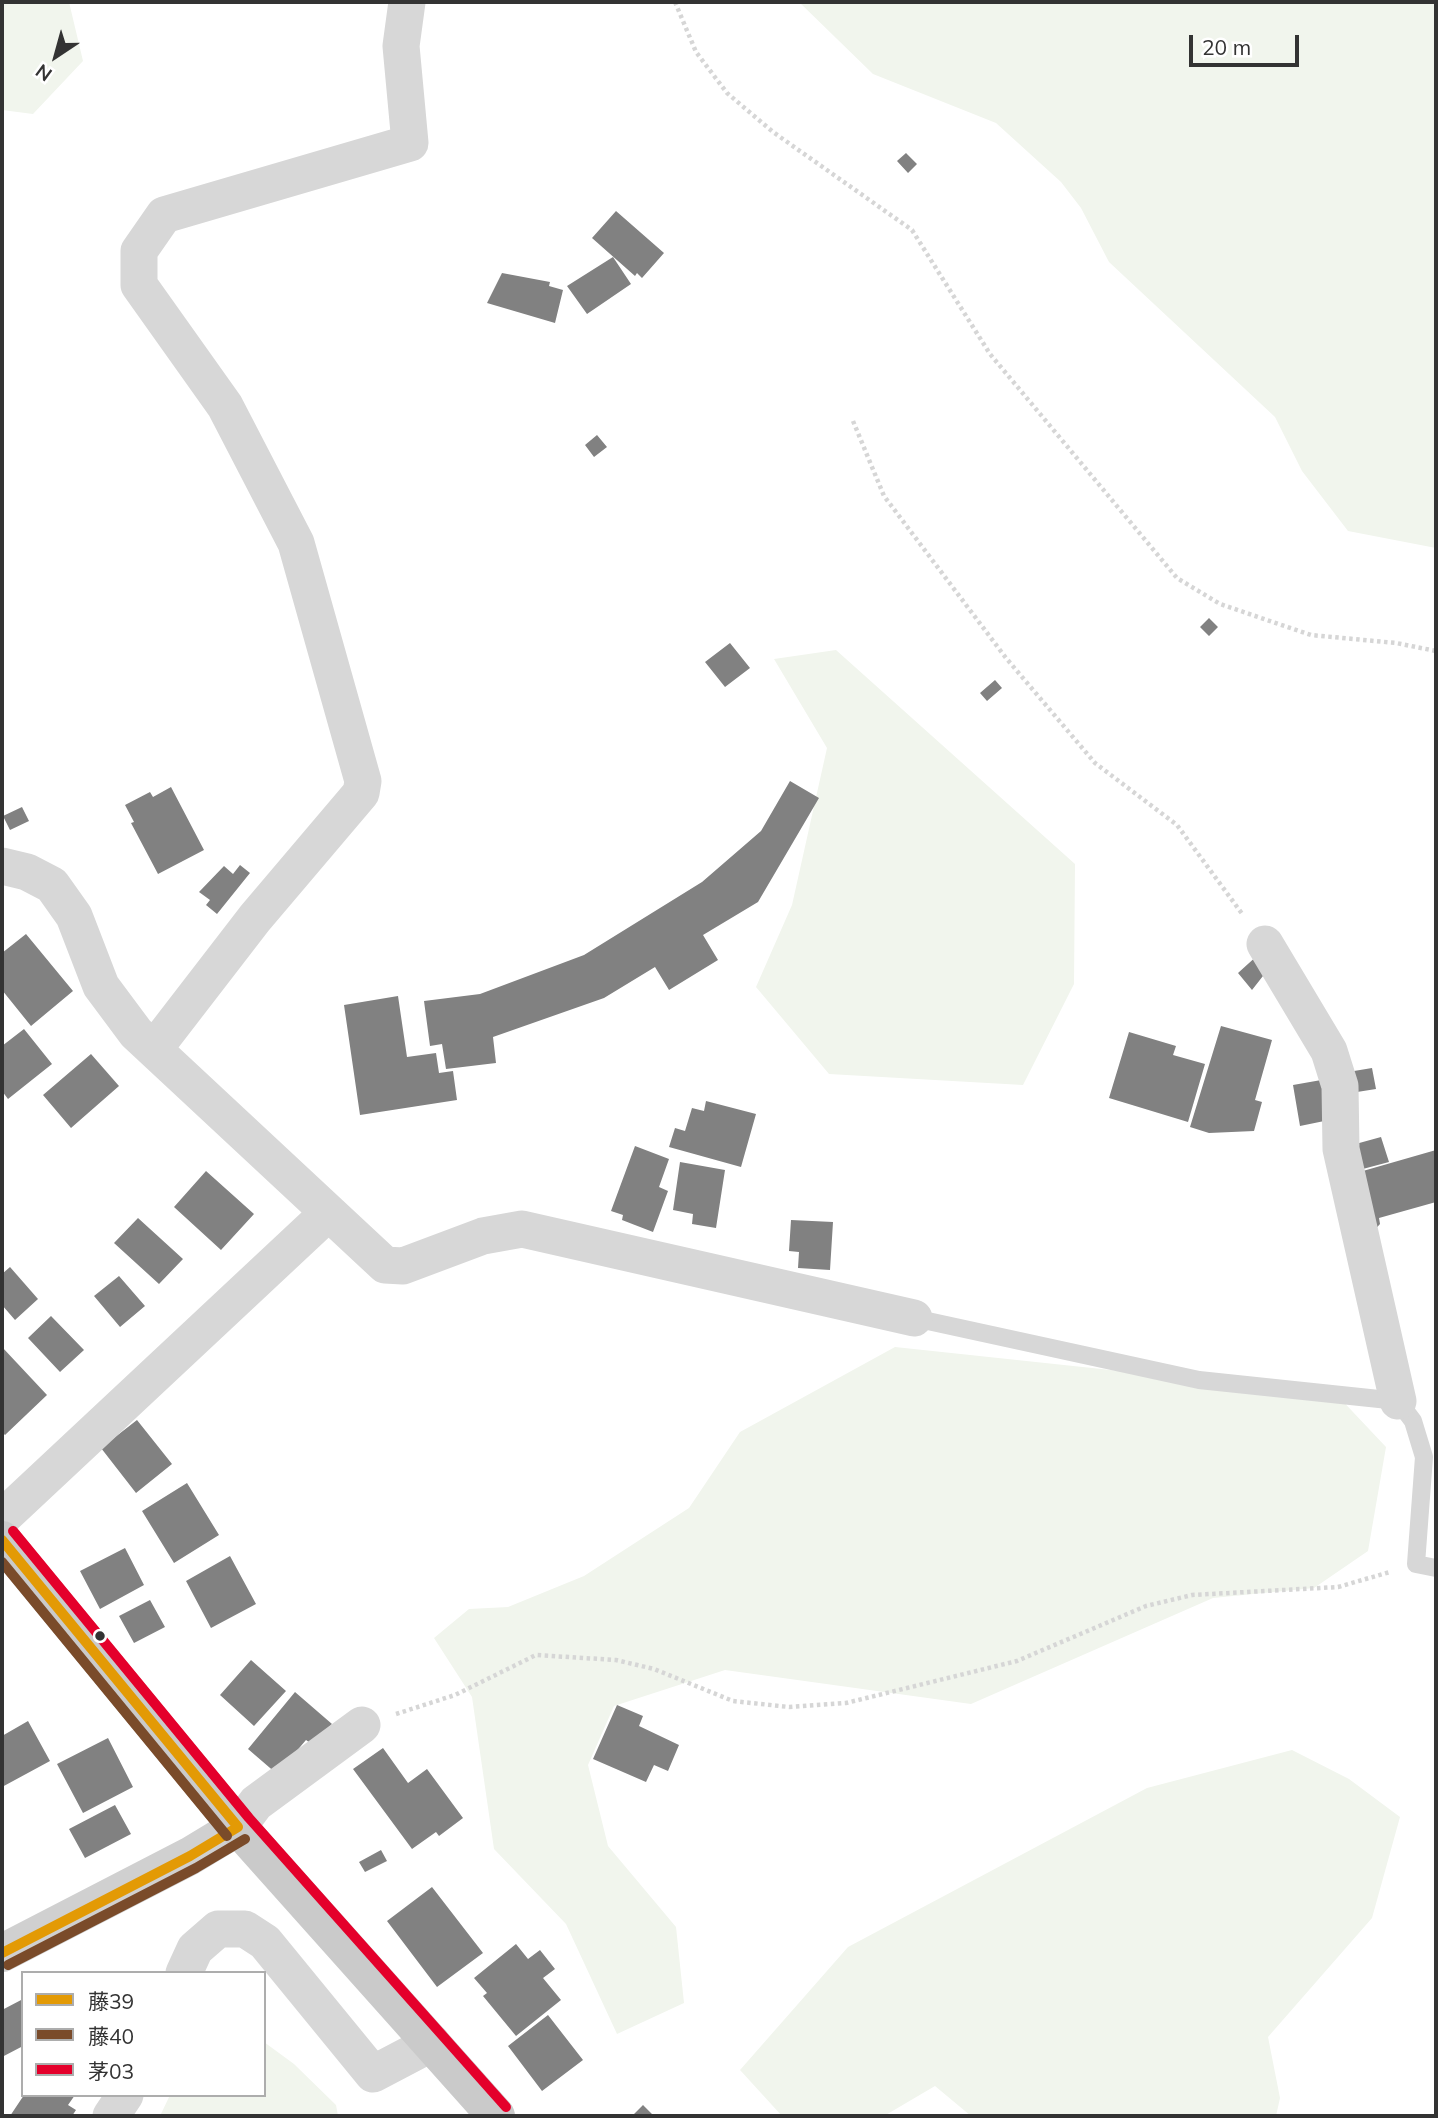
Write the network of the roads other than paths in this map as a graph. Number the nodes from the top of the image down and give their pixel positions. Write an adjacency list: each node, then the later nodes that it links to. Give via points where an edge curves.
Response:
1 (407, 2): 4 (street, via 401,46 410,143 164,215 139,251 139,285 225,406 296,543 363,780 361,793 255,918)
2 (2, 866): 4 (street, via 52,885 74,916 102,986 136,1033)
3 (1265, 944): 7 (street, via 1329,1051 1340,1086 1341,1149)
4 (154, 1049): 5 (street)
5 (328, 1213): 6 (street, via 385,1265 403,1266 483,1236 522,1229); 8 (street)
6 (914, 1318): 7 (lane, via 1199,1380)
7 (1398, 1401): 10 (lane, via 1413,1421 1424,1457 1416,1564)
8 (2, 1518)
9 (2, 1540): 12 (main road)
10 (1436, 1568)
11 (362, 1725): 12 (street, via 256,1803)
12 (238, 1827): 13 (main road, via 180,1862); 15 (main road)
13 (2, 1953)
14 (185, 1971): 15 (street, via 195,1949 218,1929 245,1929 265,1942 373,2074)
15 (432, 2043): 18 (main road)
16 (124, 2097): 17 (street)
17 (111, 2116)
18 (496, 2116)

